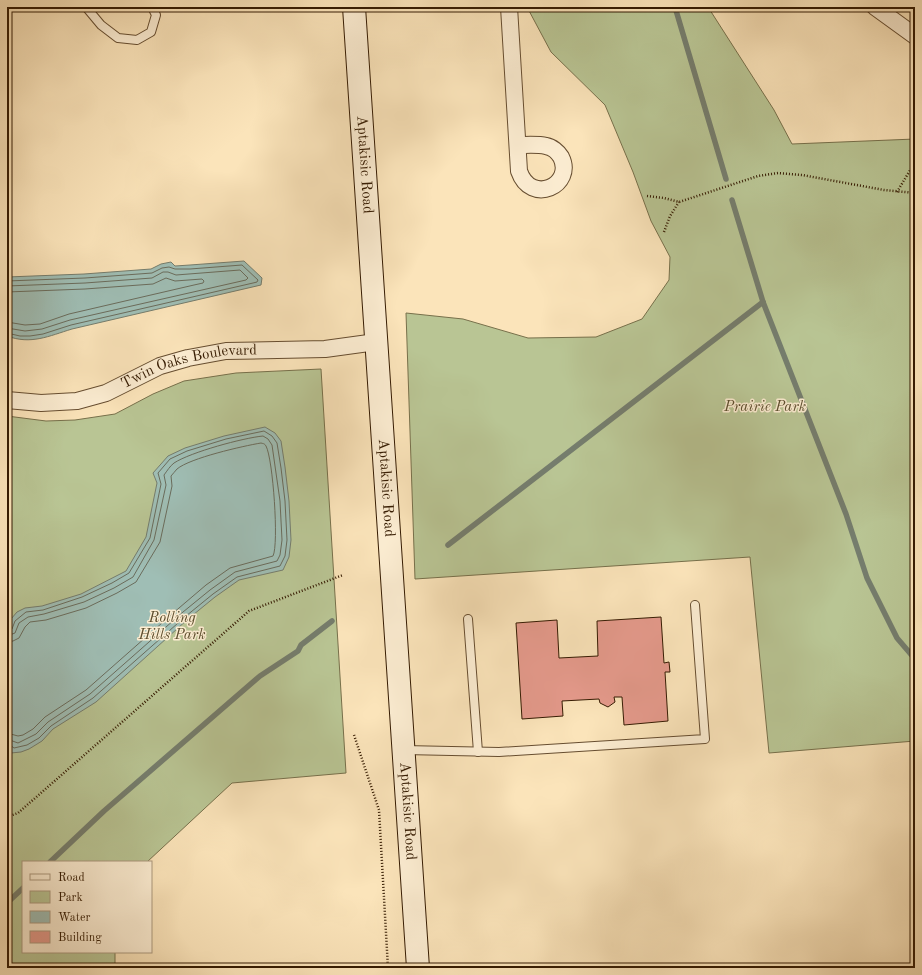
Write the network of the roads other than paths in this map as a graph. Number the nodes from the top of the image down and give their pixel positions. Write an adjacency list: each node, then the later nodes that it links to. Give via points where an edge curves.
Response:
1 (86, 7): 2 (lane, via 101,25 118,38 137,40 151,32 156,15)
2 (152, 7)
3 (354, 7): 8 (main road, Aptakisic Road)
4 (509, 7): 7 (street)
5 (875, 7): 6 (street)
6 (913, 32)
7 (518, 145)
8 (376, 342): 9 (street, Twin Oaks Boulevard, via 325,349 226,351 160,366 106,393 77,401 41,403); 12 (main road, Aptakisic Road)
9 (7, 400)
10 (696, 605): 13 (lane, via 705,739)
11 (468, 619): 13 (lane)
12 (403, 750): 13 (lane); 14 (main road, Aptakisic Road)
13 (478, 752)
14 (418, 968)

